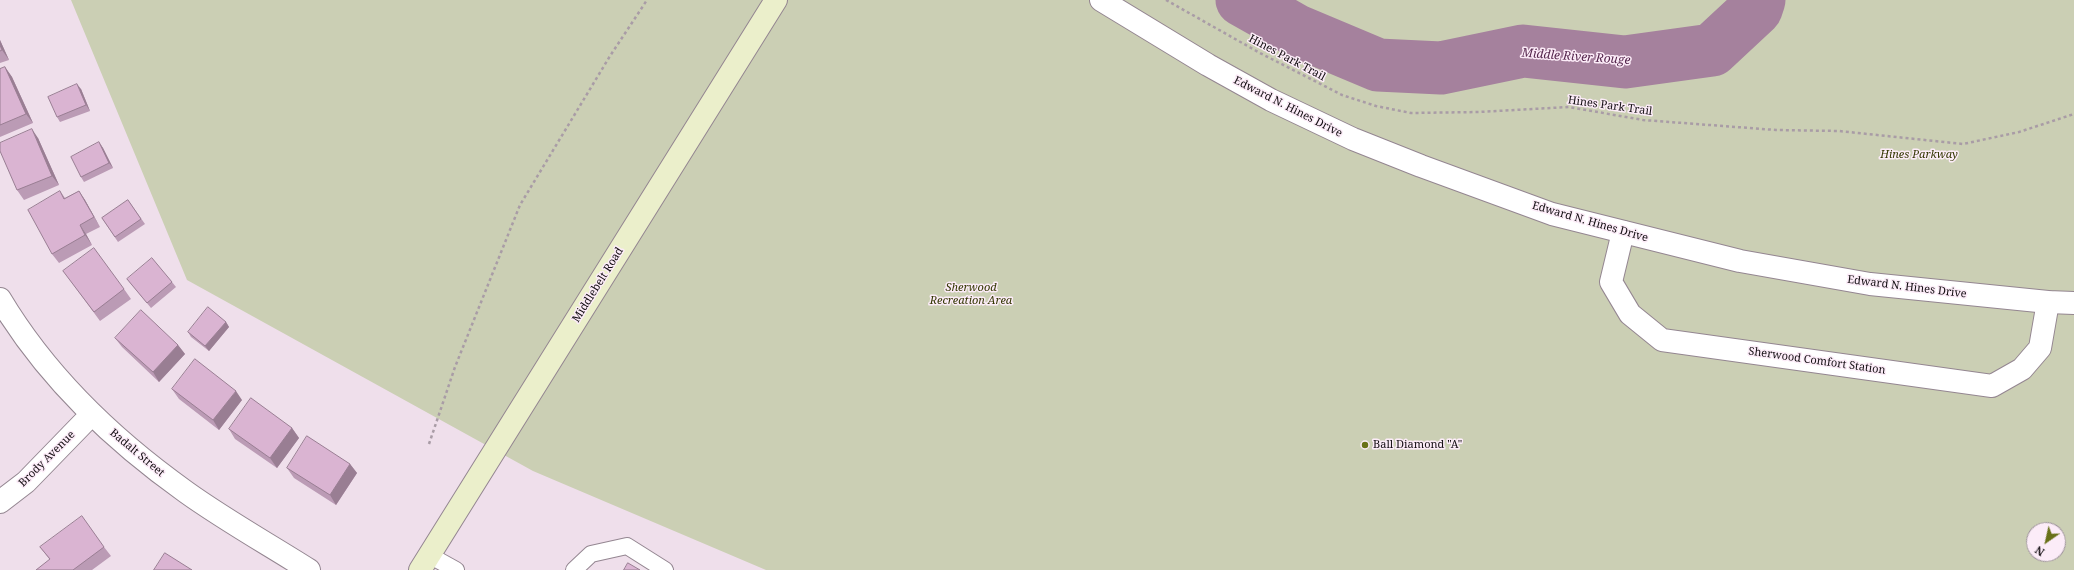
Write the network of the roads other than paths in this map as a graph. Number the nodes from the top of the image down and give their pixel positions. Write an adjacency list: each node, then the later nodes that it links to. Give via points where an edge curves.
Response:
1 (776, 0): 9 (main road, Middlebelt Road)
2 (1101, 0): 3 (street, Edward N. Hines Drive, via 1271,100 1353,139 1552,214)
3 (1623, 232): 5 (street, Edward N. Hines Drive, via 1740,261 1870,284); 5 (street, Sherwood Comfort Station, via 1611,282 1630,314 1662,340 1992,386 2022,369 2040,348)
4 (0, 299): 7 (street, Badalt Street, via 30,343)
5 (2048, 302): 6 (street, Edward N. Hines Drive)
6 (2074, 303)
7 (92, 414): 8 (street, Brody Avenue, via 26,482); 10 (street, Badalt Street, via 134,452 186,492)
8 (0, 502)
9 (424, 562): 11 (lane)
10 (308, 570)
11 (456, 570)
12 (574, 570): 13 (lane, via 591,554 627,546)
13 (665, 570)

